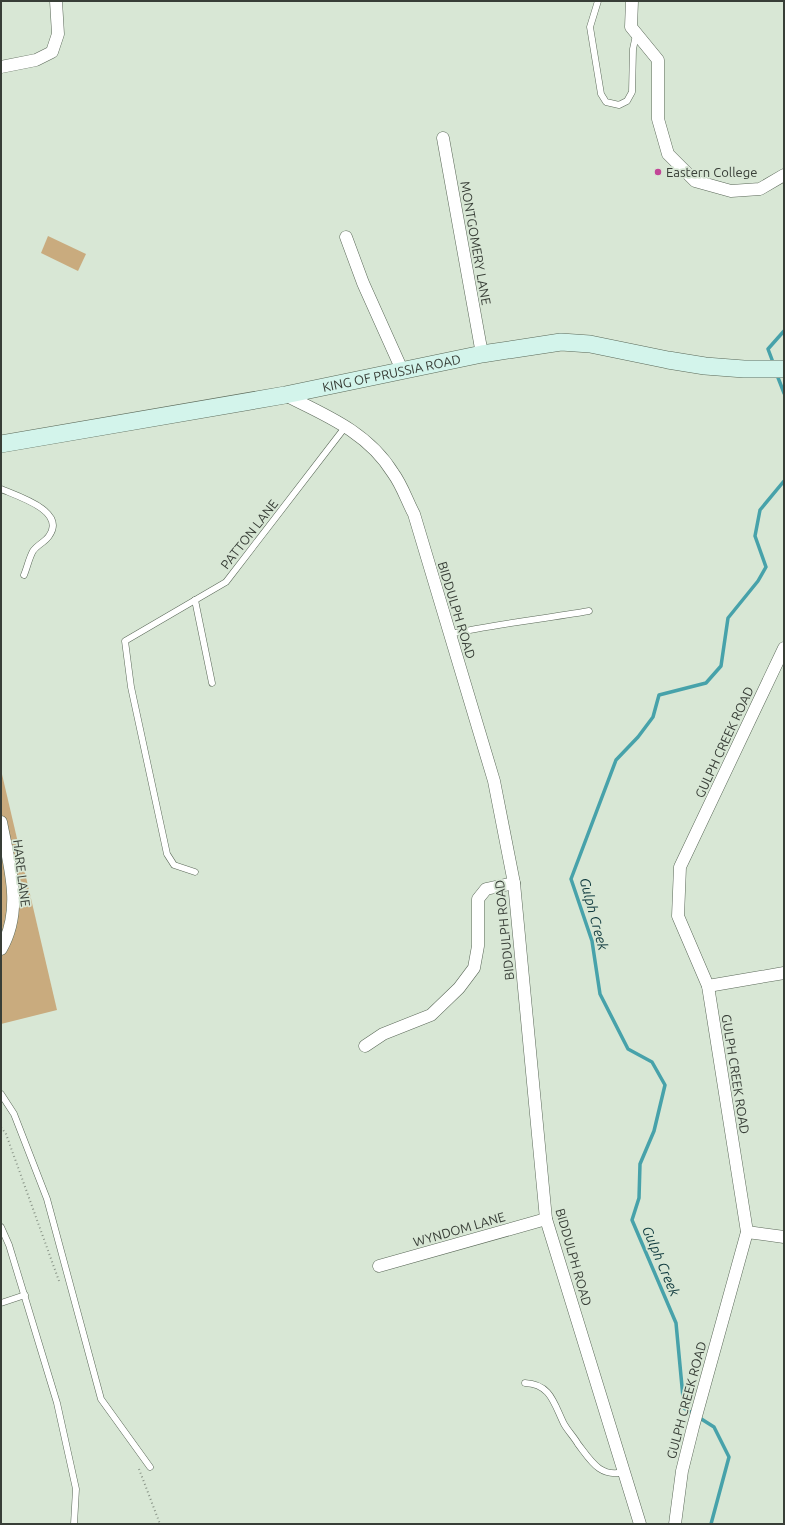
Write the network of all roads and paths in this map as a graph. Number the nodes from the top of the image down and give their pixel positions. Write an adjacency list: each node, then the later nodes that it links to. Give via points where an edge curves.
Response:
1 (56, 1): 5 (street, via 58,34 52,52 36,60)
2 (598, 1): 4 (lane, via 590,28 601,94 606,102 619,105 627,100 632,92)
3 (632, 1): 4 (street, via 631,27)
4 (636, 34): 7 (street, via 658,60 658,119 668,154 695,181 731,191 760,189)
5 (1, 67)
6 (443, 138): 9 (street, MONTGOMERY LANE)
7 (784, 175)
8 (346, 236): 11 (street, via 363,283)
9 (482, 354): 10 (street, KING OF PRUSSIA ROAD, via 561,342 590,344 705,366); 11 (street, KING OF PRUSSIA ROAD)
10 (776, 369)
11 (402, 370): 12 (street, KING OF PRUSSIA ROAD)
12 (284, 395): 13 (street, BIDDULPH ROAD); 14 (street, KING OF PRUSSIA ROAD)
13 (346, 426): 17 (lane, PATTON LANE, via 226,582); 19 (street, BIDDULPH ROAD, via 374,447 394,473 414,514)
14 (1, 444)
15 (1, 489): 16 (lane, via 30,501 49,513 53,524 50,536 34,551)
16 (24, 575)
17 (195, 600): 21 (lane); 23 (lane, PATTON LANE, via 125,641 131,687 167,854 174,865)
18 (589, 611): 19 (lane)
19 (450, 634): 24 (street, BIDDULPH ROAD, via 494,780)
20 (784, 648): 27 (street, GULPH CREEK ROAD, via 680,867 678,916)
21 (212, 683)
22 (1, 822): 25 (street, HARE LANE, via 13,885 14,915)
23 (195, 872)
24 (514, 883): 28 (street, via 486,890 478,899 478,946 474,968 459,988 431,1015 383,1034); 30 (street, BIDDULPH ROAD)
25 (1, 949)
26 (784, 973): 27 (street)
27 (708, 986): 32 (street, GULPH CREEK ROAD)
28 (365, 1046)
29 (1, 1094): 38 (lane, via 14,1114 46,1199 101,1399)
30 (546, 1219): 34 (street, WYNDOM LANE); 39 (street, BIDDULPH ROAD)
31 (1, 1227): 35 (lane, via 10,1245)
32 (747, 1232): 33 (street); 42 (street, GULPH CREEK ROAD, via 682,1471)
33 (784, 1237)
34 (379, 1266)
35 (25, 1295): 36 (lane); 40 (lane, via 57,1403 76,1489)
36 (1, 1303)
37 (524, 1383): 39 (lane, via 536,1383 553,1399 564,1424 594,1465 602,1471 615,1474)
38 (150, 1467)
39 (624, 1472): 41 (street, BIDDULPH ROAD)
40 (74, 1524)
41 (640, 1524)
42 (675, 1524)

